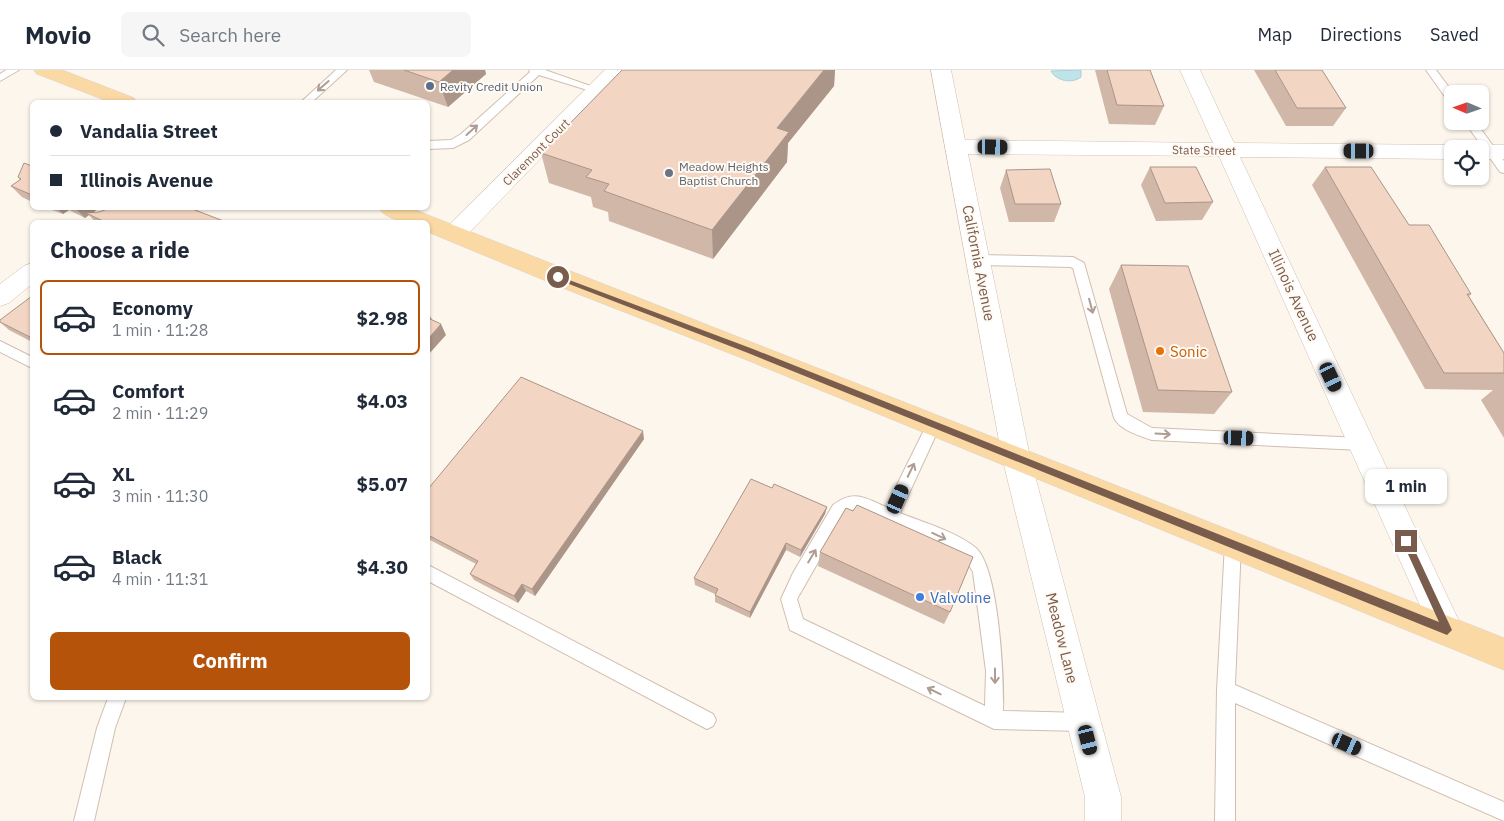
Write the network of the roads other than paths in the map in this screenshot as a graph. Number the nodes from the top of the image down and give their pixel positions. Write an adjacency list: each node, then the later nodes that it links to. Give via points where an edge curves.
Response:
1 (14, 70): 9 (lane)
2 (44, 70): 12 (main road)
3 (342, 70): 13 (lane, one-way to 13)
4 (535, 70): 11 (lane); 15 (lane, one-way to 4, via 453,144 465,137)
5 (616, 70): 11 (street, Claremont Court)
6 (941, 70): 16 (street, California Avenue)
7 (1190, 70): 17 (street, Illinois Avenue)
8 (1430, 70): 10 (lane)
9 (0, 78)
10 (1444, 89)
11 (597, 90): 23 (street, Claremont Court)
12 (122, 100)
13 (307, 100)
14 (1476, 130): 19 (lane)
15 (430, 145)
16 (956, 147): 17 (street, State Street); 24 (street, California Avenue)
17 (1227, 150): 18 (street, State Street); 30 (street, Illinois Avenue)
18 (1444, 152)
19 (1495, 156)
20 (395, 210): 21 (main road)
21 (420, 220)
22 (430, 224): 23 (main road)
23 (455, 234): 29 (main road)
24 (978, 260): 30 (lane, one-way to 30, via 1073,262 1079,266 1121,418 1140,430 1152,434); 31 (street, California Avenue)
25 (30, 274): 26 (street)
26 (0, 297)
27 (0, 346): 28 (lane)
28 (30, 362)
29 (934, 424): 31 (main road); 32 (lane, one-way to 29)
30 (1361, 444): 35 (street, Illinois Avenue)
31 (1016, 457): 33 (main road); 41 (street, Meadow Lane)
32 (891, 514): 40 (lane, one-way to 40, via 962,547 972,555 980,571 995,671); 40 (lane, one-way to 32, via 796,624 789,599 839,510 848,503 858,502)
33 (1233, 544): 35 (main road); 37 (lane)
34 (430, 574): 39 (lane)
35 (1447, 630): 36 (main road)
36 (1504, 654)
37 (1226, 690): 42 (lane); 45 (lane)
38 (116, 700): 43 (lane, via 106,728)
39 (707, 720)
40 (994, 720): 41 (lane)
41 (1084, 722): 44 (street, Meadow Lane, via 1103,797)
42 (1504, 812)
43 (84, 821)
44 (1103, 821)
45 (1225, 821)

